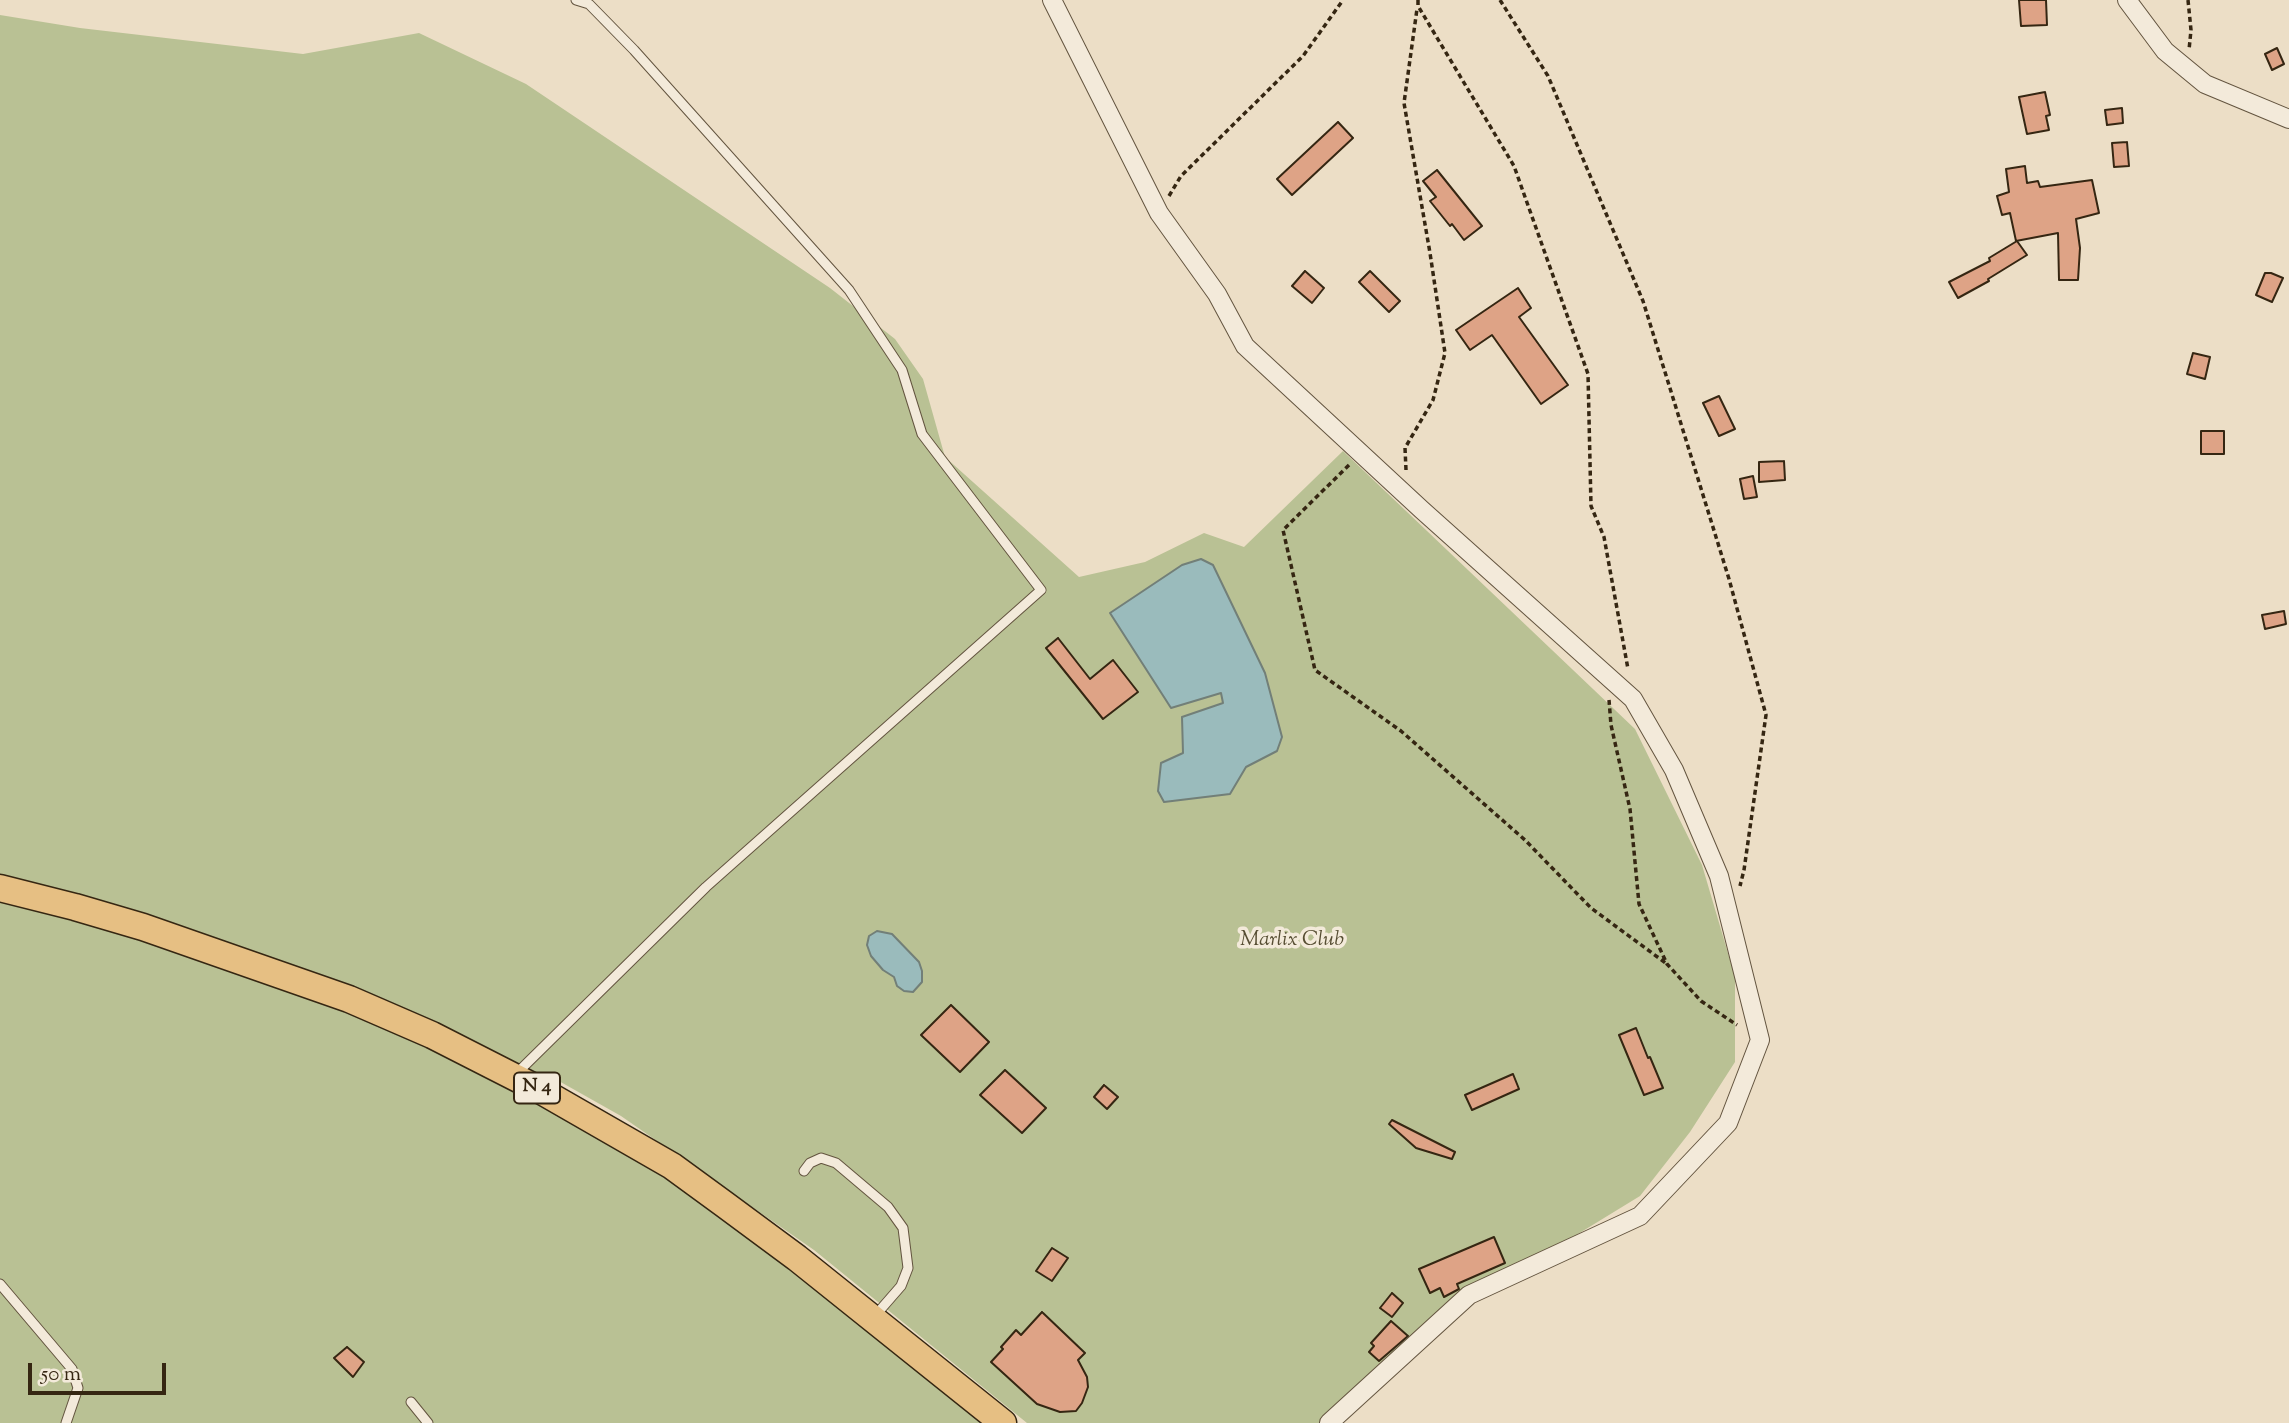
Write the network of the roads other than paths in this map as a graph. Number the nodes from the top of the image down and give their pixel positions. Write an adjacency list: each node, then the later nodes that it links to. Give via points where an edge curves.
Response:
1 (576, 0): 6 (lane, via 589,4 634,50 849,290 902,370 922,434 1041,590 706,887)
2 (1052, 0): 14 (street, via 1159,213 1217,294 1245,346 1633,699 1674,770 1719,876 1759,1040 1728,1123 1640,1216 1469,1295)
3 (2127, 0): 4 (street, via 2165,51 2205,84)
4 (2289, 119)
5 (0, 888): 6 (main road, N 4, via 143,927 349,999)
6 (514, 1077): 9 (main road, N 4, via 672,1166)
7 (804, 1171): 9 (lane, via 821,1158 836,1163 888,1207 903,1228 908,1268 901,1286)
8 (0, 1284): 12 (lane, via 72,1369 78,1388)
9 (873, 1318): 11 (main road, N 4)
10 (411, 1402): 13 (lane)
11 (995, 1420)
12 (66, 1423)
13 (428, 1423)
14 (1329, 1423)

